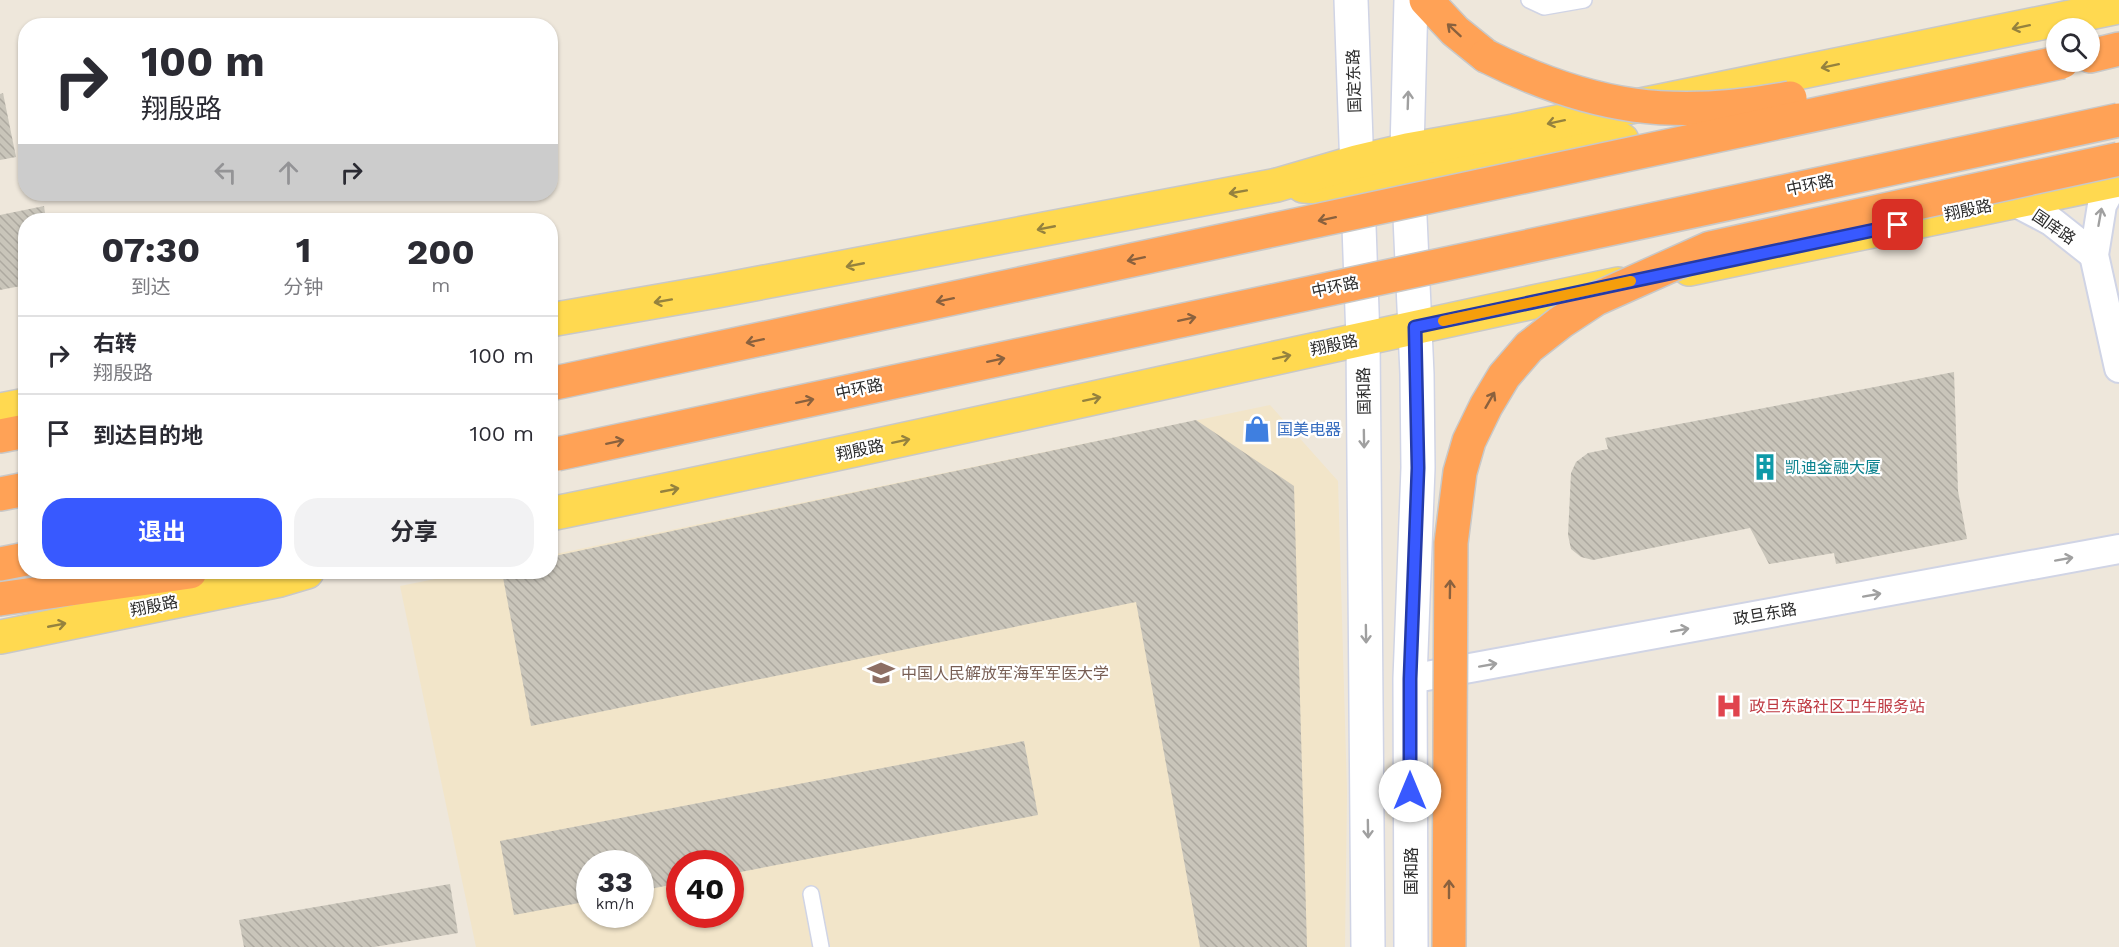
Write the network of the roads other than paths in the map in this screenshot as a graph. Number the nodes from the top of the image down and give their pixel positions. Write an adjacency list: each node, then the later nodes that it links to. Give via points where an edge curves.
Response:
1 (1351, 0): 19 (street, 国定东路)
2 (1412, 0): 17 (street, 国和路, one-way to 2)
3 (1426, 0): 10 (highway, one-way to 3, bridge, via 1756,104 1700,110 1654,108 1606,101 1522,74 1486,56)
4 (1529, 0): 5 (lane, via 1544,7)
5 (1584, 0)
6 (2119, 6): 17 (main road, one-way to 17, via 1514,131)
7 (2119, 29): 8 (highway)
8 (2100, 34)
9 (2119, 41): 11 (main road)
10 (2046, 45)
11 (2100, 45)
12 (2119, 49): 13 (highway)
13 (2100, 54)
14 (2046, 56): 17 (main road, via 1890,89)
15 (2046, 65): 26 (highway, one-way to 26, bridge)
16 (2119, 120): 31 (highway, 中环路, one-way to 16, bridge)
17 (1408, 165): 19 (main road); 23 (street, 国和路)
18 (2118, 173): 20 (main road, 翔殷路); 21 (street, 国庠路, one-way to 18, via 2102,206); 47 (highway, one-way to 18, bridge, via 1451,543 1460,472 1486,406 1529,347 1596,299 1710,248)
19 (1357, 176): 22 (main road, one-way to 22, via 1278,184); 24 (street, 国定东路)
20 (2013, 201): 21 (street, 国庠路, via 2051,220); 23 (main road, 翔殷路)
21 (2094, 255): 25 (street, 国庠路)
22 (558, 319)
23 (1415, 327): 24 (main road, 翔殷路); 42 (street, 国和路, via 1418,468)
24 (1363, 339): 34 (main road, 翔殷路, one-way to 24); 45 (street, 国和路, one-way to 45)
25 (2119, 368)
26 (558, 382)
27 (18, 407): 28 (main road)
28 (0, 410)
29 (18, 433): 30 (highway)
30 (0, 436)
31 (558, 454)
32 (18, 491): 33 (highway)
33 (0, 494)
34 (558, 512)
35 (2119, 549): 42 (street, 政旦东路, one-way to 35)
36 (18, 561): 37 (highway)
37 (0, 564)
38 (141, 579): 40 (highway)
39 (283, 579): 41 (main road, 翔殷路, one-way to 39)
40 (0, 599)
41 (0, 637)
42 (1410, 679): 46 (street, 国和路)
43 (811, 894): 44 (lane)
44 (821, 947)
45 (1368, 947)
46 (1411, 947)
47 (1449, 947)

